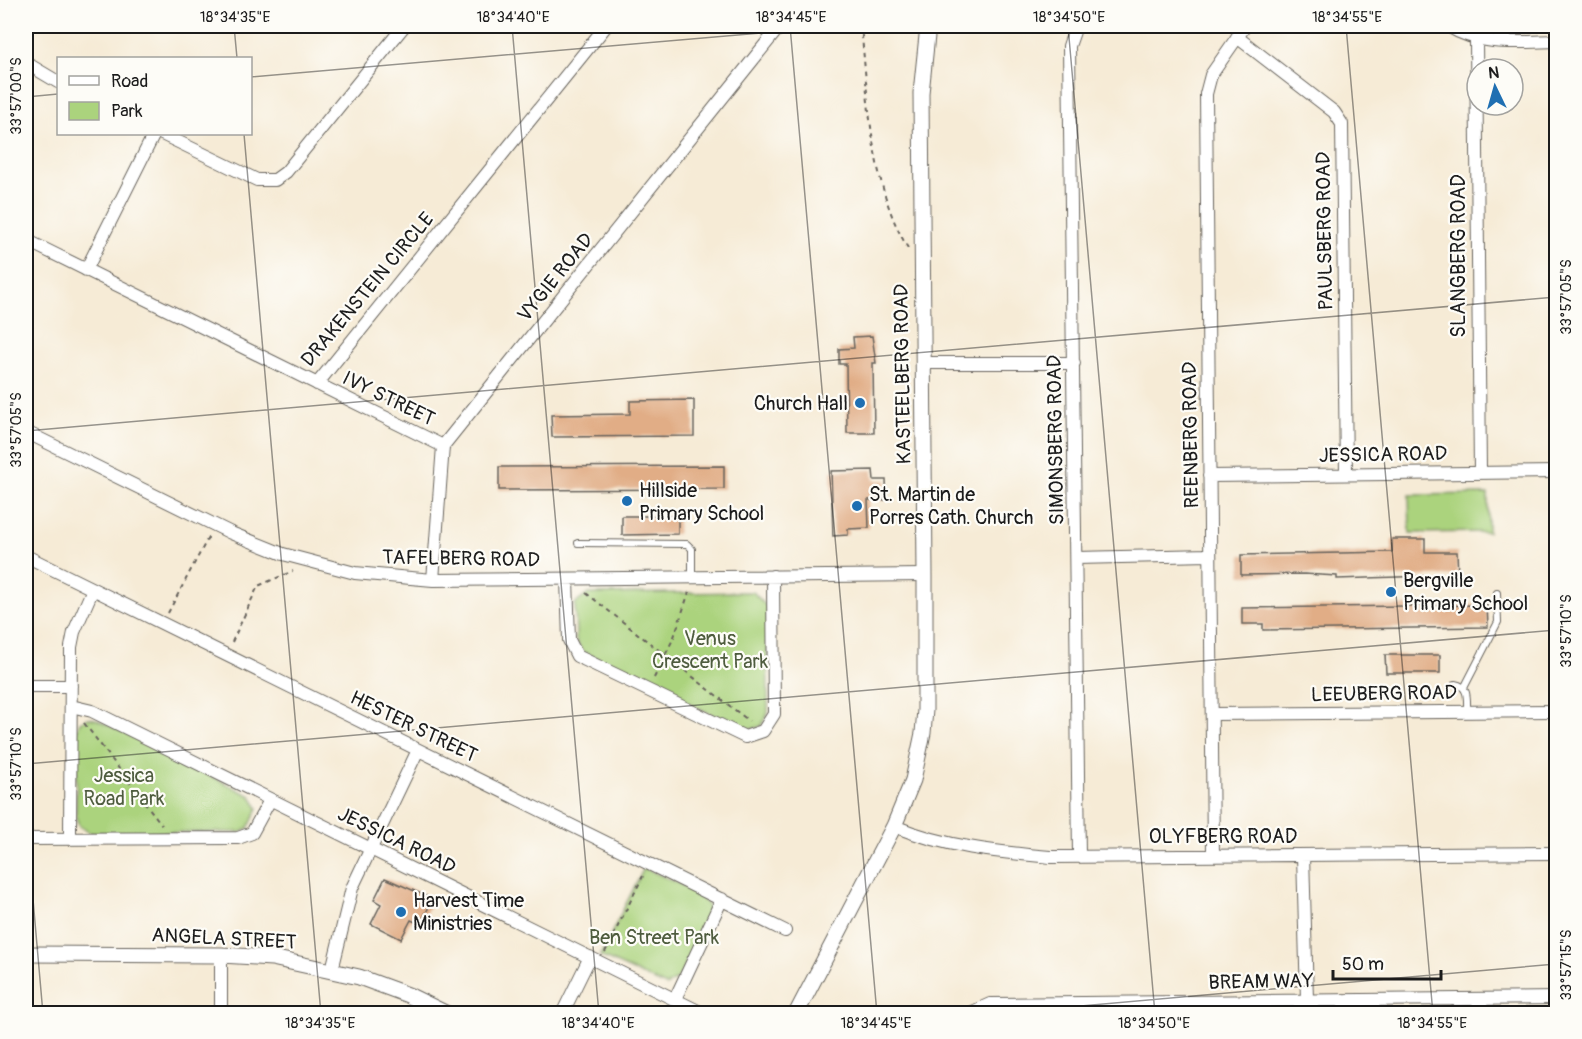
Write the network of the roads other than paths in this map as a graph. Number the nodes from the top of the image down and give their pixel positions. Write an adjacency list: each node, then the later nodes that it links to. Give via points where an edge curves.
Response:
1 (404, 26): 14 (street, via 286,172 275,180 257,180)
2 (606, 26): 19 (street, DRAKENSTEIN CIRCLE)
3 (780, 26): 21 (street, VYGIE ROAD)
4 (928, 26): 17 (street, KASTEELBERG ROAD, via 921,93)
5 (1076, 26): 18 (street, SIMONSBERG ROAD, via 1069,46)
6 (1245, 26): 8 (street, REENBERG ROAD)
7 (1448, 26): 9 (street)
8 (1237, 37): 24 (street, PAULSBERG ROAD, via 1334,112 1342,124); 25 (street, REENBERG ROAD, via 1211,75 1206,94)
9 (1476, 39): 10 (street); 23 (street, SLANGBERG ROAD)
10 (1557, 41)
11 (26, 63): 12 (street)
12 (57, 81)
13 (153, 135): 16 (street)
14 (164, 135)
15 (26, 240): 16 (street, DRAKENSTEIN CIRCLE)
16 (86, 270): 19 (street, DRAKENSTEIN CIRCLE)
17 (923, 363): 18 (street); 30 (street, KASTEELBERG ROAD)
18 (1074, 363): 29 (street, SIMONSBERG ROAD)
19 (317, 384): 21 (street, IVY STREET)
20 (26, 432): 33 (street, TAFELBERG ROAD, via 266,548 315,564 375,576)
21 (442, 446): 33 (street)
22 (1557, 472): 23 (street, JESSICA ROAD)
23 (1480, 473): 24 (street, JESSICA ROAD)
24 (1346, 474): 25 (street, JESSICA ROAD)
25 (1209, 476): 27 (street, REENBERG ROAD)
26 (578, 543): 32 (lane, via 687,543 692,549)
27 (1210, 555): 29 (street); 44 (street, REENBERG ROAD)
28 (26, 556): 35 (street, HESTER STREET)
29 (1076, 558): 54 (street, SIMONSBERG ROAD)
30 (925, 575): 31 (street, TAFELBERG ROAD); 47 (street, KASTEELBERG ROAD, via 923,733 913,780)
31 (773, 576): 32 (street, TAFELBERG ROAD); 34 (street, via 774,714 763,731 751,736 739,736 582,659 569,640)
32 (692, 578): 34 (street, TAFELBERG ROAD)
33 (433, 580): 34 (street, TAFELBERG ROAD)
34 (568, 585)
35 (93, 590): 39 (street, via 74,632); 45 (street, HESTER STREET)
36 (1497, 593): 40 (lane, via 1498,622)
37 (1455, 684): 40 (lane)
38 (26, 686): 39 (street)
39 (71, 686): 41 (street)
40 (1464, 688): 42 (lane)
41 (72, 706): 46 (street, JESSICA ROAD, via 92,711); 49 (street)
42 (1467, 711): 43 (street, LEEUBERG ROAD); 44 (street, LEEUBERG ROAD)
43 (1557, 711)
44 (1212, 714): 52 (street, REENBERG ROAD)
45 (418, 750): 50 (street); 55 (street, HESTER STREET)
46 (270, 800): 49 (street, via 256,828 246,837); 50 (street, JESSICA ROAD)
47 (894, 826): 54 (street, OLYFBERG ROAD, via 929,840 968,848 1050,857); 69 (street, KASTEELBERG ROAD)
48 (26, 839): 49 (street)
49 (70, 839)
50 (370, 849): 59 (street, JESSICA ROAD); 60 (street, via 349,898)
51 (1557, 852): 53 (street, OLYFBERG ROAD)
52 (1213, 855): 53 (street, OLYFBERG ROAD); 54 (street, OLYFBERG ROAD)
53 (1303, 855): 63 (street)
54 (1079, 856)
55 (722, 899): 56 (street, HESTER STREET); 62 (street)
56 (785, 931)
57 (26, 954): 58 (street, ANGELA STREET)
58 (221, 955): 60 (street, ANGELA STREET, via 272,958); 65 (street)
59 (595, 960): 62 (street, JESSICA ROAD); 67 (street)
60 (332, 970): 66 (street, ANGELA STREET, via 393,988)
61 (1557, 998): 64 (street, BREAM WAY)
62 (675, 999): 68 (street, JESSICA ROAD)
63 (1307, 1000): 64 (street, BREAM WAY); 70 (street, BREAM WAY, via 990,1004)
64 (1388, 1000): 71 (street)
65 (221, 1014)
66 (447, 1014)
67 (562, 1014)
68 (704, 1014)
69 (796, 1014)
70 (968, 1014)
71 (1388, 1014)

